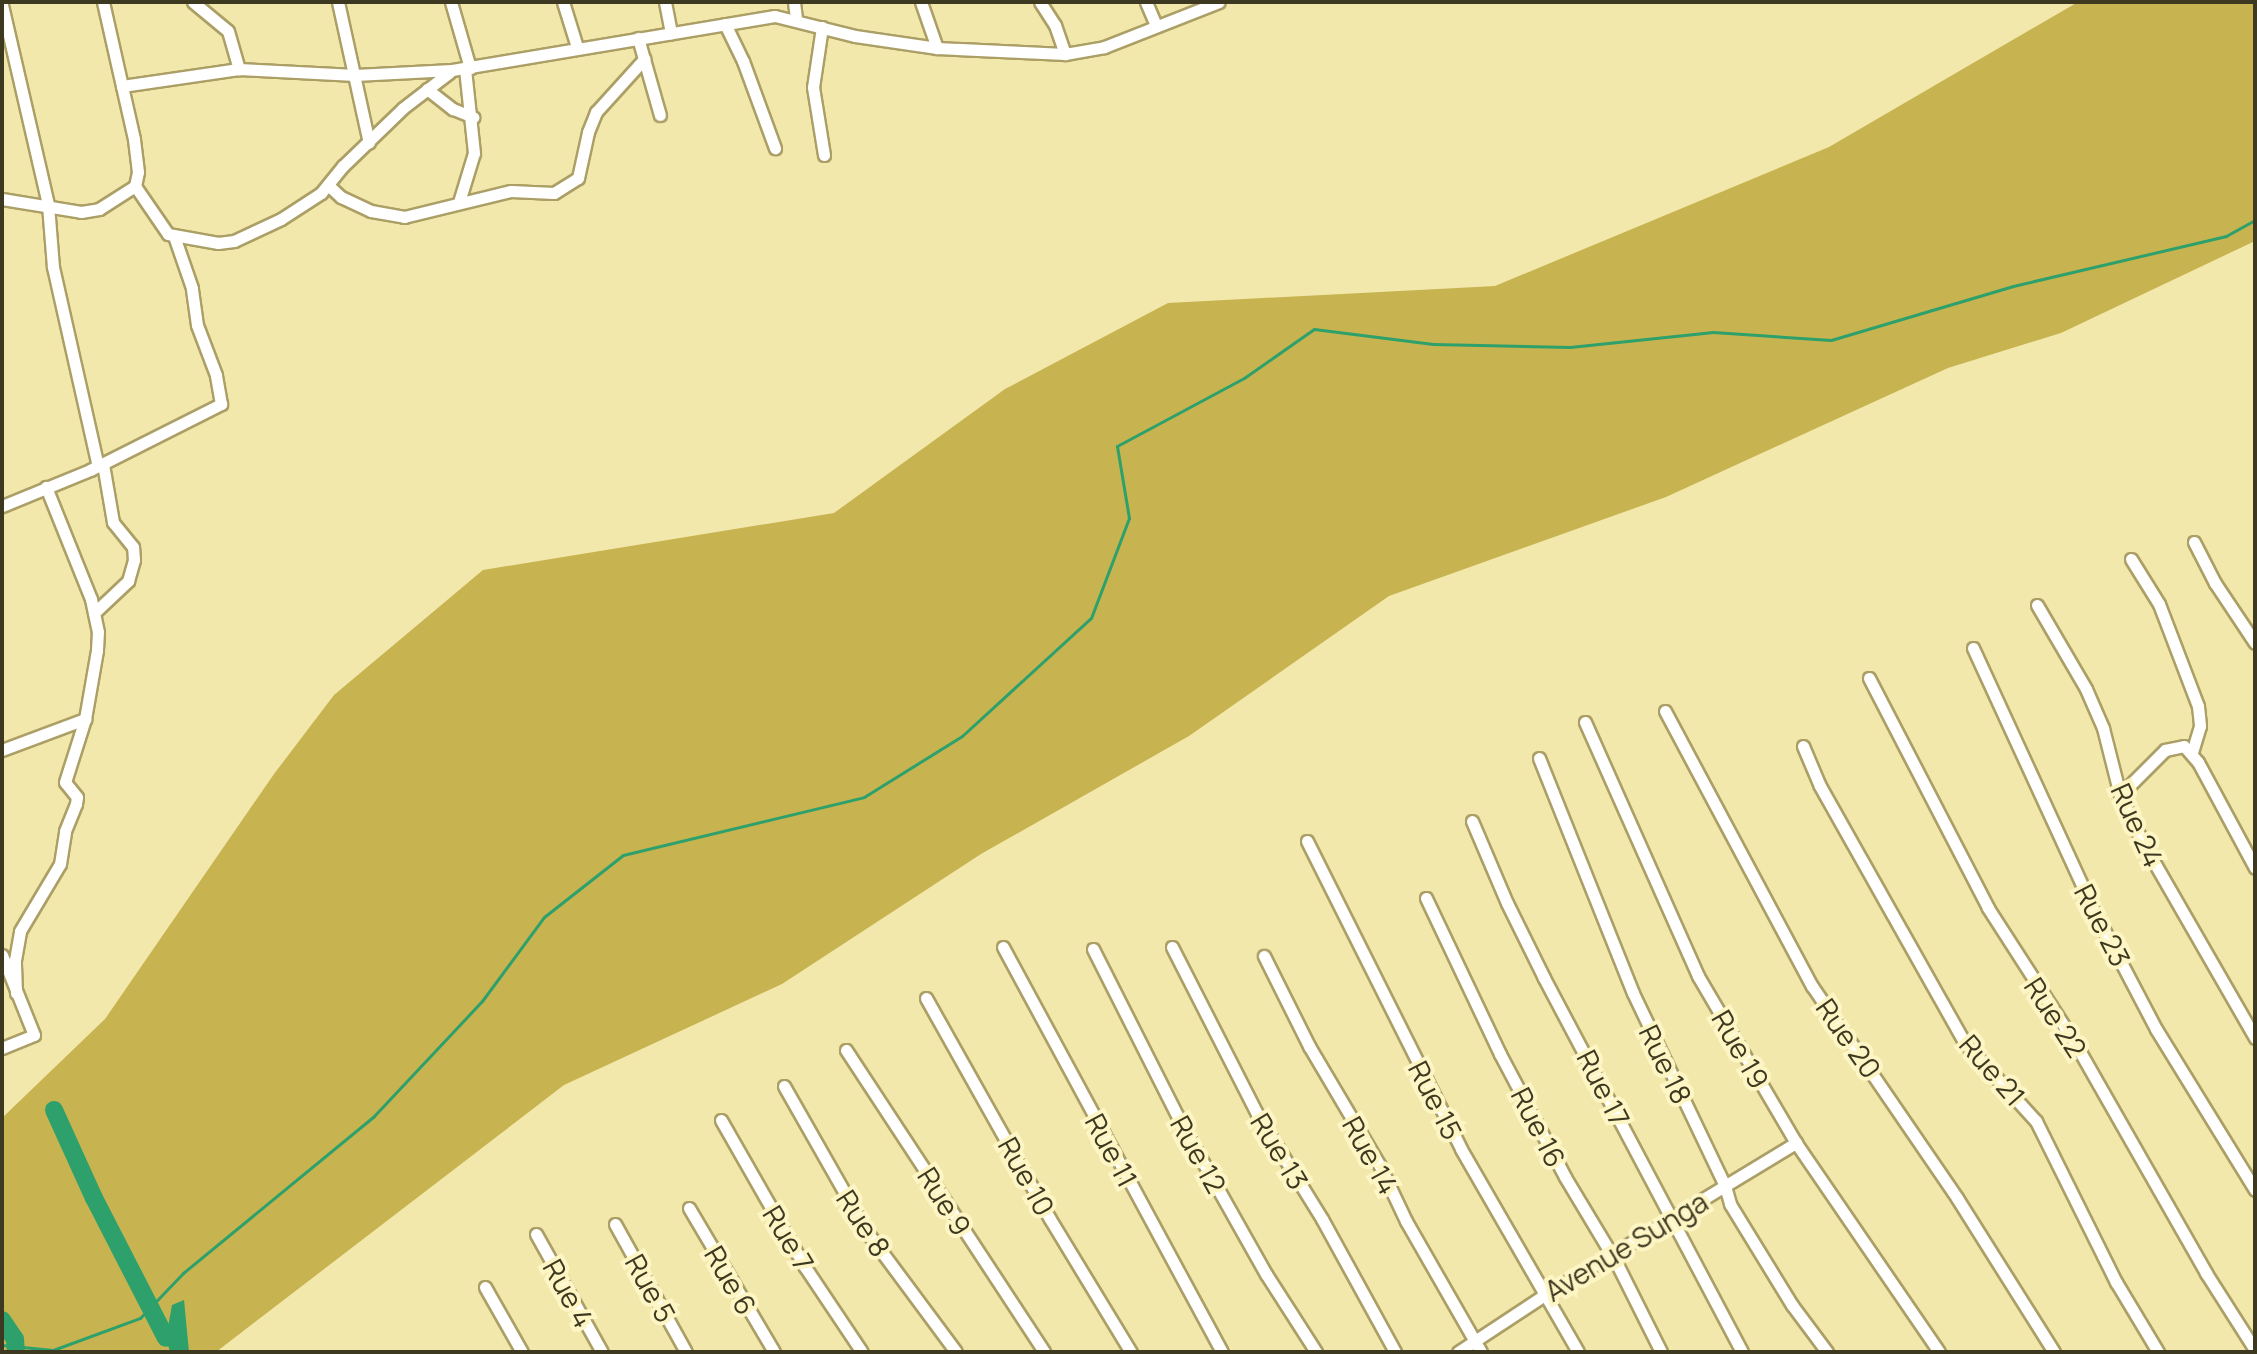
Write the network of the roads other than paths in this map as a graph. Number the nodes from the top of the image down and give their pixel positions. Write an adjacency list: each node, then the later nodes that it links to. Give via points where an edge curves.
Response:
1 (103, 2): 26 (street)
2 (193, 2): 23 (street, via 228,31)
3 (338, 2): 25 (street)
4 (451, 2): 24 (street)
5 (563, 2): 19 (street)
6 (665, 2): 17 (street)
7 (794, 2): 13 (street)
8 (921, 2): 20 (street)
9 (1040, 2): 21 (street)
10 (1146, 2): 15 (street)
11 (1219, 2): 15 (street)
12 (2, 5): 37 (street)
13 (796, 19): 14 (street, via 775,16); 16 (street)
14 (725, 24): 17 (street); 31 (street)
15 (1156, 26): 21 (street, via 1086,52)
16 (822, 27): 20 (street); 32 (street, via 813,87)
17 (671, 33): 18 (street)
18 (638, 38): 19 (street); 22 (street)
19 (577, 47): 24 (street)
20 (937, 48): 21 (street)
21 (1065, 54)
22 (644, 59): 28 (street); 36 (street, via 596,112 582,168 568,187 554,193 511,191)
23 (239, 69): 25 (street); 26 (street)
24 (462, 69): 25 (street); 27 (street); 29 (street)
25 (355, 75): 30 (street)
26 (122, 86): 34 (street, via 134,139)
27 (427, 89): 29 (street); 30 (street)
28 (660, 115)
29 (473, 117): 36 (street, via 474,153)
30 (369, 143): 33 (street)
31 (775, 148)
32 (824, 155)
33 (328, 185): 36 (street, via 371,211 404,217); 38 (street, via 281,219 234,241)
34 (135, 186): 37 (street, via 99,209 81,212); 38 (street, via 161,227)
35 (2, 199): 37 (street)
36 (459, 202)
37 (48, 205): 39 (street, via 53,267)
38 (174, 236): 39 (street, via 221,404)
39 (101, 465): 40 (street); 45 (street, via 113,522 133,547 134,560 128,581)
40 (46, 487): 41 (street); 45 (street)
41 (2, 506)
42 (2194, 542): 46 (street)
43 (2131, 559): 54 (street, via 2159,604 2198,706 2200,726)
44 (2037, 605): 56 (street, Rue 24, via 2086,689 2103,728)
45 (94, 613): 50 (street, via 97,650)
46 (2255, 643)
47 (1973, 648): 75 (street, Rue 23, via 2092,907 2156,1029)
48 (1869, 678): 84 (street, Rue 22, via 1999,928 2075,1043)
49 (1665, 711): 102 (street, Rue 20, via 1812,986 1957,1198)
50 (85, 719): 53 (street); 66 (street, via 65,782 77,797 76,804 60,864 20,931)
51 (1585, 722): 73 (street, Rue 19, via 1698,976)
52 (1803, 746): 103 (street, Rue 21, via 1820,786 1964,1042 2036,1121 2116,1282)
53 (2, 750)
54 (2192, 753): 56 (street, via 2184,746 2165,750); 59 (street)
55 (1539, 758): 74 (street, Rue 18, via 1640,1011)
56 (2120, 795): 68 (street, Rue 24)
57 (1472, 821): 77 (street, Rue 17, via 1526,940)
58 (1307, 841): 82 (street, Rue 15, via 1461,1149)
59 (2255, 868)
60 (1426, 898): 80 (street, Rue 16, via 1500,1054)
61 (1003, 947): 93 (street, Rue 11)
62 (1172, 947): 95 (street, Rue 13, via 1257,1114)
63 (1093, 949): 94 (street, Rue 12, via 1182,1125)
64 (2, 955): 66 (street)
65 (1264, 956): 83 (street, Rue 14)
66 (16, 993): 69 (street, via 34,1035)
67 (926, 998): 92 (street, Rue 10)
68 (2255, 1038)
69 (2, 1048)
70 (846, 1050): 91 (street, Rue 9)
71 (784, 1086): 90 (street, Rue 8, via 867,1232)
72 (721, 1120): 89 (street, Rue 7, via 790,1242)
73 (1796, 1143): 74 (street, Avenue Sunga); 101 (street, Rue 19)
74 (1725, 1186): 77 (street, Avenue Sunga); 100 (street, Rue 18, via 1763,1259)
75 (2255, 1190)
76 (689, 1208): 88 (street, Rue 6)
77 (1672, 1219): 80 (street, Avenue Sunga); 99 (street, Rue 17)
78 (615, 1224): 87 (street, Rue 5)
79 (536, 1234): 86 (street, Rue 4)
80 (1611, 1254): 82 (street, Avenue Sunga); 98 (street, Rue 16)
81 (485, 1287): 85 (street)
82 (1543, 1296): 83 (street, Avenue Sunga); 97 (street, Rue 15)
83 (1478, 1347): 96 (street, Avenue Sunga)
84 (2255, 1350)
85 (522, 1352)
86 (602, 1352)
87 (686, 1352)
88 (774, 1352)
89 (862, 1352)
90 (956, 1352)
91 (1044, 1352)
92 (1131, 1352)
93 (1222, 1352)
94 (1316, 1352)
95 (1395, 1352)
96 (1458, 1352)
97 (1578, 1352)
98 (1661, 1352)
99 (1742, 1352)
100 (1827, 1352)
101 (1939, 1352)
102 (2054, 1352)
103 (2158, 1352)

